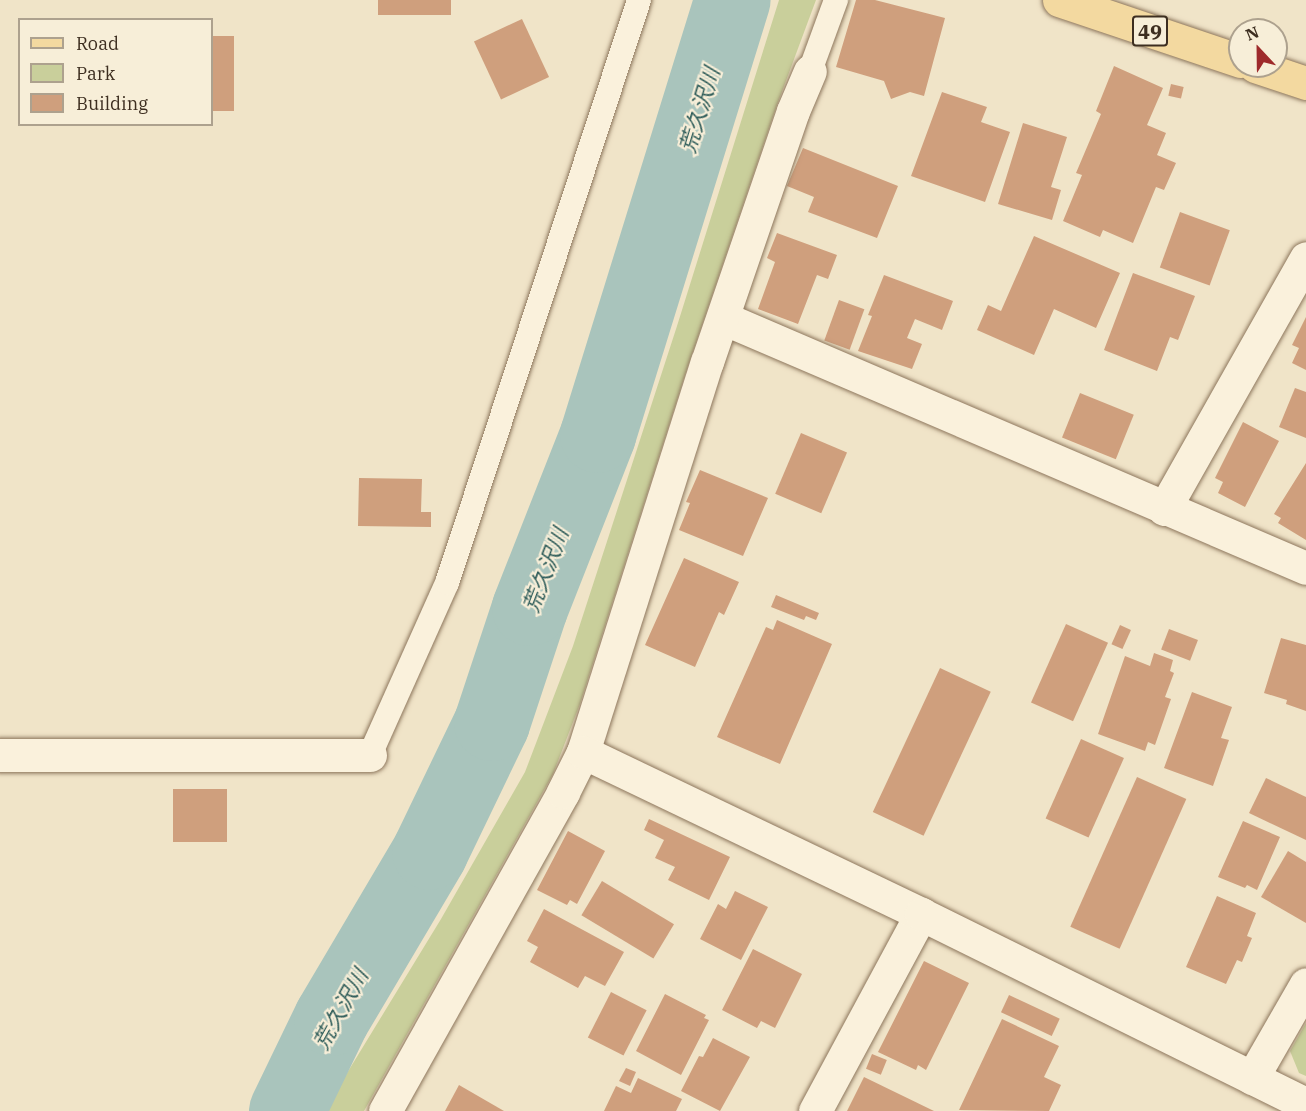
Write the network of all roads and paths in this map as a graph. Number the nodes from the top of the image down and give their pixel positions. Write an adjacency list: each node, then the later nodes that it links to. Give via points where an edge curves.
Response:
1 (639, 0): 14 (lane, via 447,583)
2 (836, 0): 5 (lane)
3 (1059, 0): 4 (main road, 49)
4 (1228, 57)
5 (810, 71): 9 (street)
6 (1288, 77): 7 (main road)
7 (1306, 83)
8 (1306, 258): 10 (street)
9 (723, 318): 10 (street); 12 (street)
10 (1164, 509): 11 (street)
11 (1306, 568)
12 (583, 752): 15 (street); 19 (street)
13 (0, 755): 14 (street)
14 (370, 755)
15 (921, 914): 17 (street); 20 (street)
16 (1306, 984): 17 (street)
17 (1252, 1078): 18 (street)
18 (1306, 1104)
19 (385, 1111)
20 (815, 1111)

